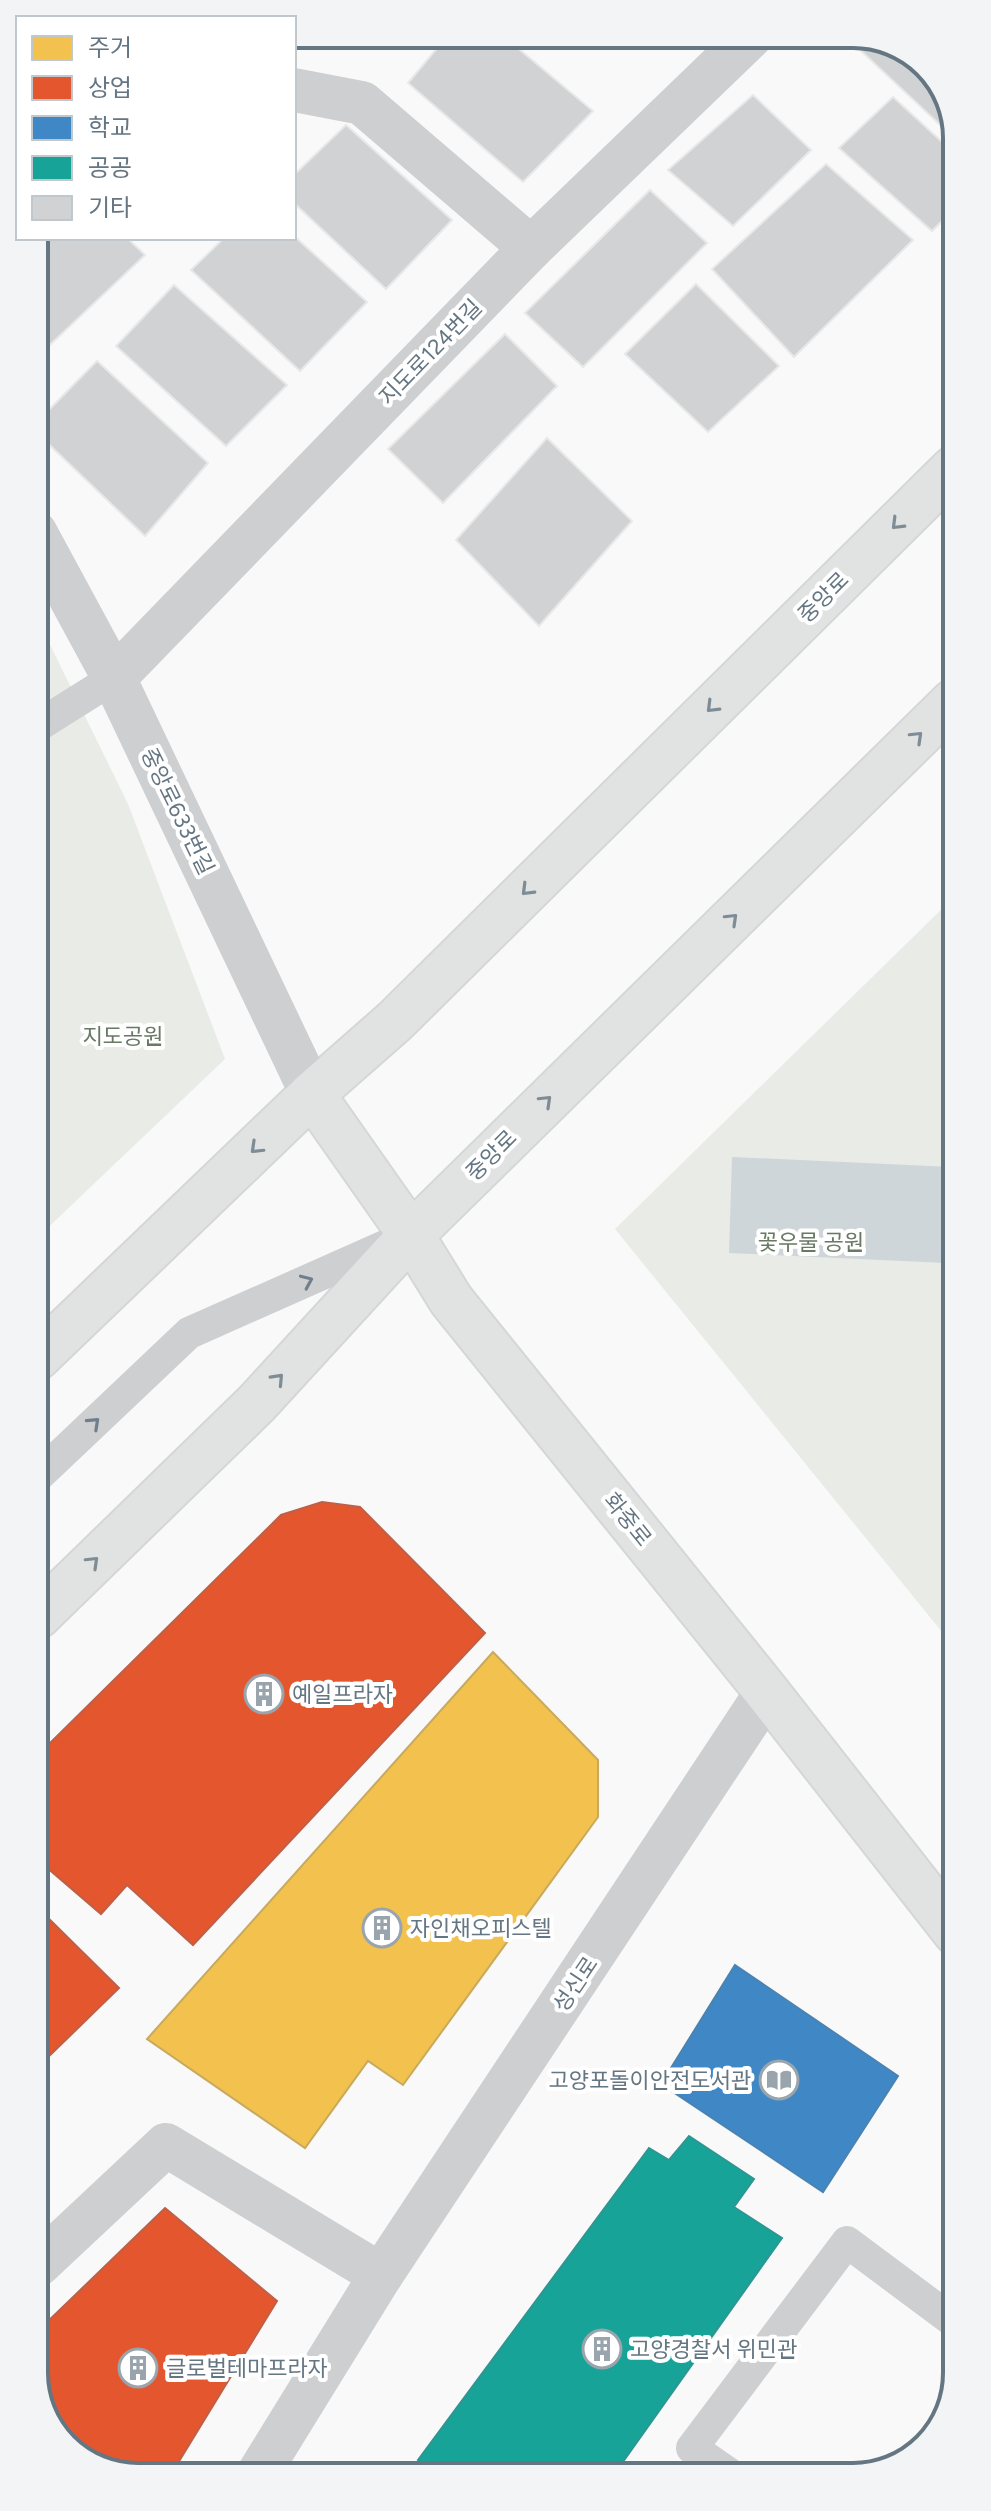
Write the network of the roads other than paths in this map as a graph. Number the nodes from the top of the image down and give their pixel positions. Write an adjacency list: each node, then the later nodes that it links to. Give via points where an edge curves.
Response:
1 (738, 48): 3 (street, 지도로124번길)
2 (296, 90): 3 (street, via 362,103)
3 (531, 248): 6 (street, 지도로124번길)
4 (943, 479): 9 (main road, 중앙로, one-way to 9, via 395,1021)
5 (48, 556): 6 (street, 중앙로633번길)
6 (114, 678): 8 (lane); 9 (street, 중앙로633번길)
7 (943, 712): 10 (main road, 중앙로, one-way to 7)
8 (48, 719)
9 (312, 1094): 10 (main road, 화중로); 11 (main road, 중앙로, one-way to 11)
10 (411, 1235): 12 (lane, one-way to 10, via 189,1333); 13 (main road, 중앙로, one-way to 10, via 257,1403); 14 (main road, 화중로, via 451,1300)
11 (48, 1347)
12 (48, 1467)
13 (48, 1606)
14 (767, 1692): 15 (main road, 화중로); 17 (street, 성신로)
15 (943, 1916)
16 (48, 2256): 17 (street, via 166,2145)
17 (381, 2275): 19 (street, 성신로)
18 (943, 2314): 20 (lane, via 847,2242 692,2448)
19 (265, 2463)
20 (714, 2463)

